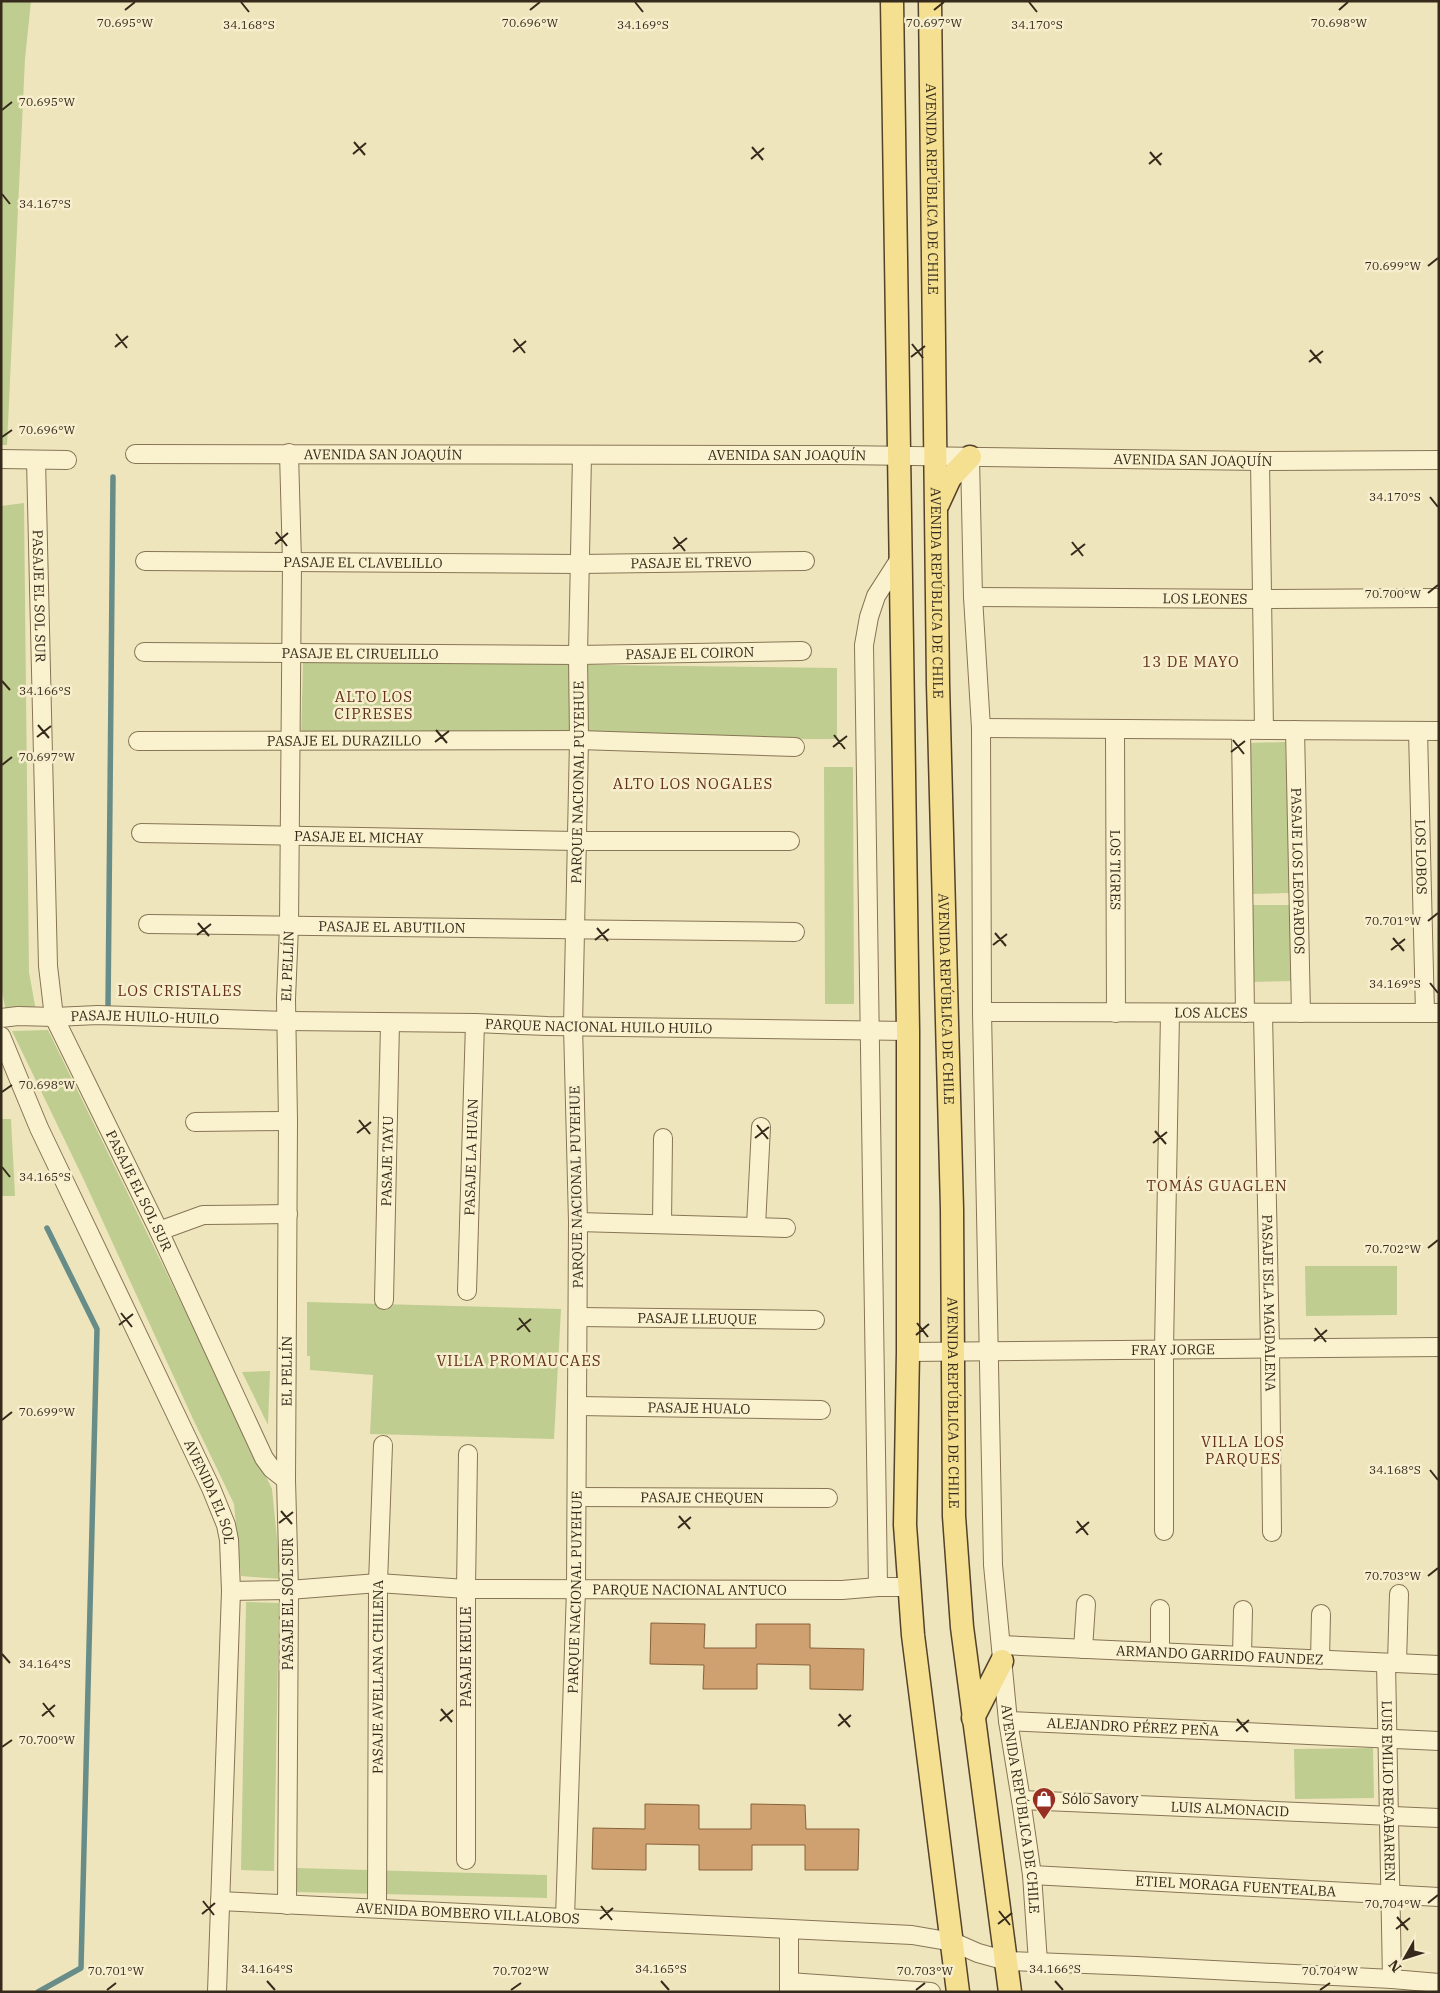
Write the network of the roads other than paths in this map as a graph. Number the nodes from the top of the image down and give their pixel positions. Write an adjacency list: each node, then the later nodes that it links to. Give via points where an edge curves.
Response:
1 (892, 1): 6 (main road)
2 (930, 1): 7 (main road, AVENIDA REPÚBLICA DE CHILE)
3 (289, 453): 4 (street, AVENIDA SAN JOAQUÍN); 5 (street, AVENIDA SAN JOAQUÍN); 18 (street, EL PELLÍN)
4 (135, 454)
5 (582, 455): 6 (street, AVENIDA SAN JOAQUÍN); 19 (street, PARQUE NACIONAL PUYEHUE)
6 (899, 456): 7 (street, AVENIDA SAN JOAQUÍN); 15 (main road)
7 (935, 457): 8 (street, AVENIDA SAN JOAQUÍN); 14 (main road, AVENIDA REPÚBLICA DE CHILE)
8 (970, 457): 13 (street, AVENIDA SAN JOAQUÍN); 14 (main road, via 950,478); 20 (street, AVENIDA REPÚBLICA DE CHILE)
9 (1, 460): 10 (street)
10 (36, 460): 11 (street); 52 (street, PASAJE EL SOL SUR, via 48,966)
11 (67, 460)
12 (1439, 460): 13 (street, AVENIDA SAN JOAQUÍN)
13 (1260, 461): 22 (street)
14 (936, 514): 79 (main road, AVENIDA REPÚBLICA DE CHILE)
15 (901, 557): 58 (street, via 876,596 864,644); 59 (main road)
16 (145, 561): 18 (street, PASAJE EL CLAVELILLO)
17 (804, 561): 19 (street, PASAJE EL TREVO)
18 (292, 562): 19 (street, PASAJE EL CLAVELILLO); 25 (street, EL PELLÍN)
19 (579, 564): 26 (street, PARQUE NACIONAL PUYEHUE)
20 (973, 597): 22 (street, LOS LEONES); 27 (street, AVENIDA REPÚBLICA DE CHILE)
21 (1439, 598): 22 (street, LOS LEONES)
22 (1262, 599): 30 (street)
23 (802, 651): 26 (street, PASAJE EL COIRON)
24 (144, 652): 25 (street, PASAJE EL CIRUELILLO)
25 (291, 654): 26 (street, PASAJE EL CIRUELILLO); 34 (street, EL PELLÍN)
26 (578, 655): 35 (street, PARQUE NACIONAL PUYEHUE)
27 (981, 728): 28 (street); 46 (street, AVENIDA REPÚBLICA DE CHILE)
28 (1115, 729): 29 (street); 48 (street, LOS TIGRES)
29 (1240, 730): 30 (street); 49 (street, PASAJE ISLA MAGDALENA)
30 (1264, 730): 31 (street)
31 (1295, 730): 32 (street); 50 (street, PASAJE LOS LEOPARDOS)
32 (1418, 730): 33 (street); 51 (street, LOS LOBOS)
33 (1439, 730)
34 (291, 740): 35 (street, PASAJE EL DURAZILLO); 36 (street, PASAJE EL DURAZILLO); 39 (street, EL PELLÍN)
35 (580, 740): 37 (street, PASAJE EL DURAZILLO); 41 (street, PARQUE NACIONAL PUYEHUE)
36 (138, 741)
37 (795, 747)
38 (141, 833): 39 (street, PASAJE EL MICHAY)
39 (290, 836): 41 (street, PASAJE EL MICHAY); 43 (street, EL PELLÍN)
40 (790, 840): 41 (street, PASAJE EL MICHAY)
41 (576, 841): 44 (street, PARQUE NACIONAL PUYEHUE)
42 (148, 924): 43 (street, PASAJE EL ABUTILON)
43 (290, 926): 44 (street, PASAJE EL ABUTILON); 54 (street, EL PELLÍN)
44 (575, 930): 45 (street, PASAJE EL ABUTILON); 57 (street, PARQUE NACIONAL PUYEHUE)
45 (795, 932)
46 (982, 1012): 48 (street, LOS ALCES); 78 (street, AVENIDA REPÚBLICA DE CHILE)
47 (1170, 1012): 48 (street, LOS ALCES); 49 (street, LOS ALCES); 77 (street)
48 (1116, 1013)
49 (1254, 1013): 50 (street, LOS ALCES); 75 (street, PASAJE ISLA MAGDALENA)
50 (1301, 1013): 51 (street, LOS ALCES)
51 (1432, 1013)
52 (54, 1017): 53 (street, PASAJE HUILO-HUILO); 54 (street, PASAJE HUILO-HUILO, via 98,1015); 70 (street, PASAJE EL SOL SUR)
53 (1, 1018)
54 (288, 1021): 55 (street, PARQUE NACIONAL HUILO HUILO); 61 (street, EL PELLÍN)
55 (390, 1023): 56 (street, PARQUE NACIONAL HUILO HUILO); 72 (street, PASAJE TAYU)
56 (474, 1023): 57 (street, PARQUE NACIONAL HUILO HUILO); 71 (street, PASAJE LA HUAN)
57 (572, 1026): 58 (street, PARQUE NACIONAL HUILO HUILO); 66 (street, PARQUE NACIONAL PUYEHUE)
58 (870, 1030): 59 (street, PARQUE NACIONAL HUILO HUILO); 91 (street)
59 (908, 1030): 80 (main road)
60 (1, 1036): 96 (street, AVENIDA EL SOL, via 39,1128 220,1507 229,1540)
61 (288, 1121): 62 (street); 65 (street, EL PELLÍN)
62 (195, 1122)
63 (761, 1127): 68 (street)
64 (662, 1138): 67 (street)
65 (288, 1214): 70 (street, via 203,1215); 85 (street, EL PELLÍN)
66 (578, 1222): 67 (street); 73 (street, PARQUE NACIONAL PUYEHUE)
67 (662, 1224): 68 (street)
68 (756, 1226): 69 (street)
69 (786, 1228)
70 (159, 1231): 85 (street, PASAJE EL SOL SUR, via 264,1458)
71 (467, 1291)
72 (384, 1300)
73 (579, 1317): 74 (street, PASAJE LLEUQUE); 81 (street, PARQUE NACIONAL PUYEHUE)
74 (815, 1320)
75 (1270, 1348): 76 (street, FRAY JORGE); 77 (street, FRAY JORGE); 89 (street, PASAJE ISLA MAGDALENA)
76 (1439, 1348)
77 (1164, 1349): 78 (street, FRAY JORGE); 88 (street)
78 (988, 1350): 79 (street, FRAY JORGE); 104 (street, AVENIDA REPÚBLICA DE CHILE, via 993,1565)
79 (953, 1351): 80 (street, FRAY JORGE); 109 (main road, AVENIDA REPÚBLICA DE CHILE, via 954,1516)
80 (908, 1352): 92 (main road, via 905,1525)
81 (578, 1406): 82 (street, PASAJE HUALO); 86 (street, PARQUE NACIONAL PUYEHUE)
82 (821, 1410)
83 (383, 1445): 90 (street, PASAJE AVELLANA CHILENA)
84 (468, 1454): 93 (street, PASAJE KEULE)
85 (286, 1480): 95 (street, PASAJE EL SOL SUR)
86 (577, 1497): 87 (street, PASAJE CHEQUEN); 94 (street, PARQUE NACIONAL PUYEHUE)
87 (828, 1498)
88 (1164, 1531)
89 (1272, 1532)
90 (378, 1583): 93 (street, PARQUE NACIONAL ANTUCO); 95 (street, PARQUE NACIONAL ANTUCO); 122 (street, PASAJE AVELLANA CHILENA)
91 (878, 1587): 92 (street, PARQUE NACIONAL ANTUCO); 94 (street, PARQUE NACIONAL ANTUCO, via 842,1590)
92 (909, 1587): 125 (main road)
93 (466, 1589): 94 (street, PARQUE NACIONAL ANTUCO); 116 (street, PASAJE KEULE)
94 (576, 1589): 123 (street, PARQUE NACIONAL PUYEHUE)
95 (289, 1590): 96 (street, PARQUE NACIONAL ANTUCO); 121 (street, PASAJE EL SOL SUR)
96 (231, 1591): 120 (street, AVENIDA EL SOL)
97 (1399, 1594): 107 (street, LUIS EMILIO RECABARREN)
98 (1086, 1604): 102 (street)
99 (1160, 1609): 103 (street)
100 (1243, 1610): 105 (street)
101 (1321, 1614): 106 (street)
102 (1083, 1648): 103 (street, ARMANDO GARRIDO FAUNDEZ); 104 (street, ARMANDO GARRIDO FAUNDEZ)
103 (1160, 1652): 105 (street, ARMANDO GARRIDO FAUNDEZ)
104 (1002, 1653): 109 (main road); 110 (street, AVENIDA REPÚBLICA DE CHILE)
105 (1242, 1656): 106 (street, ARMANDO GARRIDO FAUNDEZ)
106 (1320, 1660): 107 (street, ARMANDO GARRIDO FAUNDEZ)
107 (1392, 1663): 108 (street, ARMANDO GARRIDO FAUNDEZ); 111 (street, LUIS EMILIO RECABARREN)
108 (1439, 1666)
109 (973, 1718): 126 (main road, AVENIDA REPÚBLICA DE CHILE)
110 (1008, 1721): 111 (street, ALEJANDRO PÉREZ PEÑA); 113 (street, AVENIDA REPÚBLICA DE CHILE)
111 (1388, 1740): 112 (street, ALEJANDRO PÉREZ PEÑA); 114 (street, LUIS EMILIO RECABARREN)
112 (1439, 1741)
113 (1021, 1800): 114 (street, LUIS ALMONACID); 117 (street, AVENIDA REPÚBLICA DE CHILE)
114 (1389, 1816): 115 (street, LUIS ALMONACID); 118 (street, LUIS EMILIO RECABARREN)
115 (1439, 1818)
116 (466, 1860)
117 (1032, 1875): 118 (street, ETIEL MORAGA FUENTEALBA); 127 (street, AVENIDA REPÚBLICA DE CHILE)
118 (1391, 1895): 119 (street, ETIEL MORAGA FUENTEALBA); 128 (street, LUIS EMILIO RECABARREN)
119 (1439, 1897)
120 (220, 1901): 121 (street, AVENIDA BOMBERO VILLALOBOS); 131 (street, AVENIDA EL SOL)
121 (287, 1904): 122 (street, AVENIDA BOMBERO VILLALOBOS)
122 (377, 1908): 123 (street, AVENIDA BOMBERO VILLALOBOS)
123 (564, 1918): 124 (street, AVENIDA BOMBERO VILLALOBOS)
124 (789, 1930): 125 (street, AVENIDA BOMBERO VILLALOBOS, via 912,1936); 130 (street)
125 (952, 1942): 126 (street, AVENIDA BOMBERO VILLALOBOS); 133 (main road)
126 (1007, 1961): 127 (street, AVENIDA BOMBERO VILLALOBOS); 134 (main road, AVENIDA REPÚBLICA DE CHILE)
127 (1038, 1962): 128 (street, AVENIDA BOMBERO VILLALOBOS)
128 (1392, 1979): 129 (street, AVENIDA BOMBERO VILLALOBOS)
129 (1439, 1983)
130 (789, 1987): 132 (street)
131 (217, 1992)
132 (931, 1992)
133 (958, 1992)
134 (1010, 1992)

